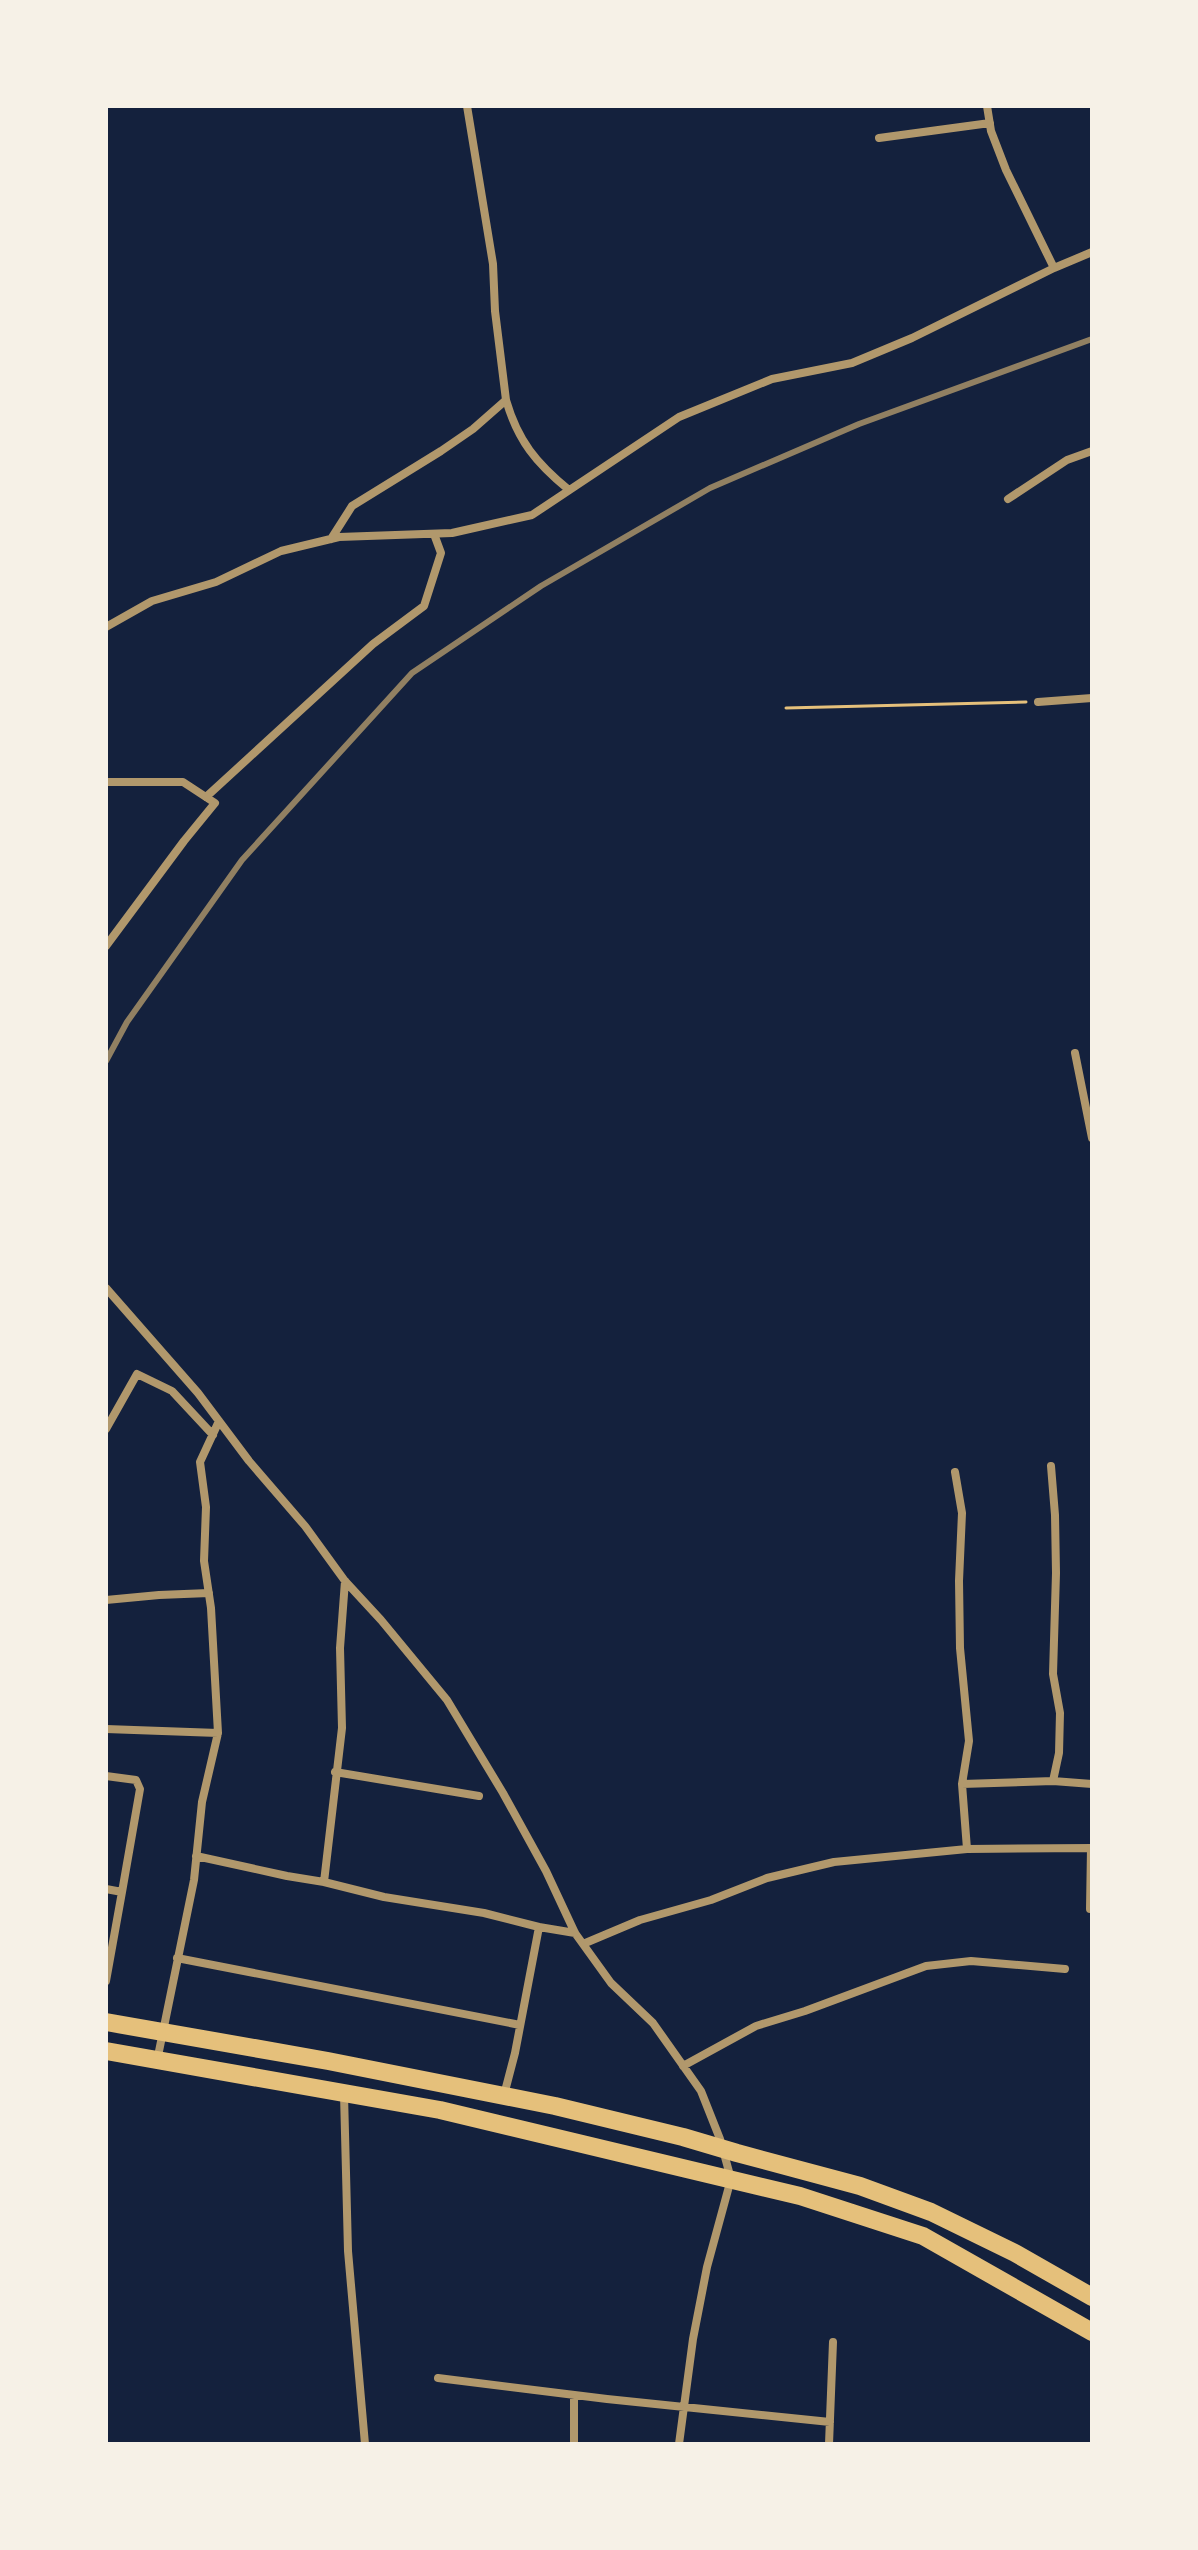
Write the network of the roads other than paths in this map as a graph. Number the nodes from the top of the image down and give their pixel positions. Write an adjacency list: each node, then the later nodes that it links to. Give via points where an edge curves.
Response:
1 (467, 106): 7 (street, via 493,264)
2 (987, 106): 3 (street)
3 (990, 123): 4 (street); 6 (street, via 1006,170)
4 (879, 138)
5 (1092, 252): 6 (street)
6 (1054, 268): 9 (street, via 852,363 772,379 679,417)
7 (506, 400): 9 (street, via 513,426 530,452); 12 (street, via 473,429 352,506)
8 (1092, 451): 10 (street, via 1067,460)
9 (569, 490): 11 (street, via 532,515)
10 (1008, 499)
11 (434, 534): 12 (street); 17 (street, via 441,553 424,606 373,644)
12 (331, 539): 13 (street, via 281,551 216,582 152,601)
13 (106, 627)
14 (1092, 698): 15 (street)
15 (1038, 702)
16 (106, 782): 17 (street, via 183,782)
17 (206, 797): 18 (street, via 215,803)
18 (106, 946)
19 (1075, 1053): 20 (street)
20 (1092, 1138)
21 (106, 1288): 22 (street)
22 (219, 1421): 24 (street); 27 (street)
23 (106, 1429): 24 (street, via 137,1374 172,1391)
24 (213, 1435): 28 (street, via 200,1462)
25 (1051, 1466): 34 (street, via 1053,1674 1060,1713)
26 (955, 1472): 35 (street, via 962,1513 960,1648 969,1741)
27 (345, 1581): 32 (street, via 342,1728); 46 (street, via 447,1700 546,1871)
28 (209, 1593): 29 (street); 31 (street)
29 (106, 1600)
30 (106, 1729): 31 (street)
31 (218, 1733): 40 (street)
32 (335, 1772): 37 (street); 41 (street)
33 (106, 1776): 43 (street, via 136,1780 140,1789)
34 (1053, 1781): 35 (street); 36 (street)
35 (962, 1784): 39 (street)
36 (1092, 1784)
37 (479, 1796)
38 (1091, 1848): 39 (street); 44 (street)
39 (967, 1849): 47 (street, via 834,1862 767,1878)
40 (196, 1856): 41 (street); 48 (street)
41 (324, 1882): 45 (street)
42 (106, 1889): 43 (street)
43 (122, 1892): 50 (street)
44 (1090, 1909)
45 (539, 1927): 46 (street); 52 (street)
46 (575, 1933): 47 (street)
47 (583, 1944): 56 (street, via 611,1983 653,2023)
48 (177, 1958): 52 (street); 53 (street)
49 (1065, 1969): 56 (street, via 971,1961 926,1966 756,2026)
50 (106, 1981)
51 (106, 2022): 53 (main road)
52 (520, 2025): 58 (street)
53 (162, 2030): 55 (street); 58 (main road)
54 (106, 2051): 55 (main road)
55 (157, 2061): 57 (main road)
56 (683, 2066): 59 (street, via 701,2091)
57 (344, 2092): 60 (main road); 68 (street, via 348,2251)
58 (504, 2097): 59 (main road)
59 (722, 2148): 60 (street); 61 (main road, via 860,2186 931,2212)
60 (731, 2179): 62 (main road, via 923,2236); 66 (street, via 707,2267)
61 (1092, 2297)
62 (1092, 2332)
63 (833, 2342): 67 (street)
64 (438, 2378): 65 (street)
65 (574, 2395): 66 (street); 69 (street)
66 (685, 2406): 67 (street); 70 (street)
67 (830, 2422): 71 (street)
68 (365, 2444)
69 (574, 2444)
70 (679, 2444)
71 (829, 2444)

